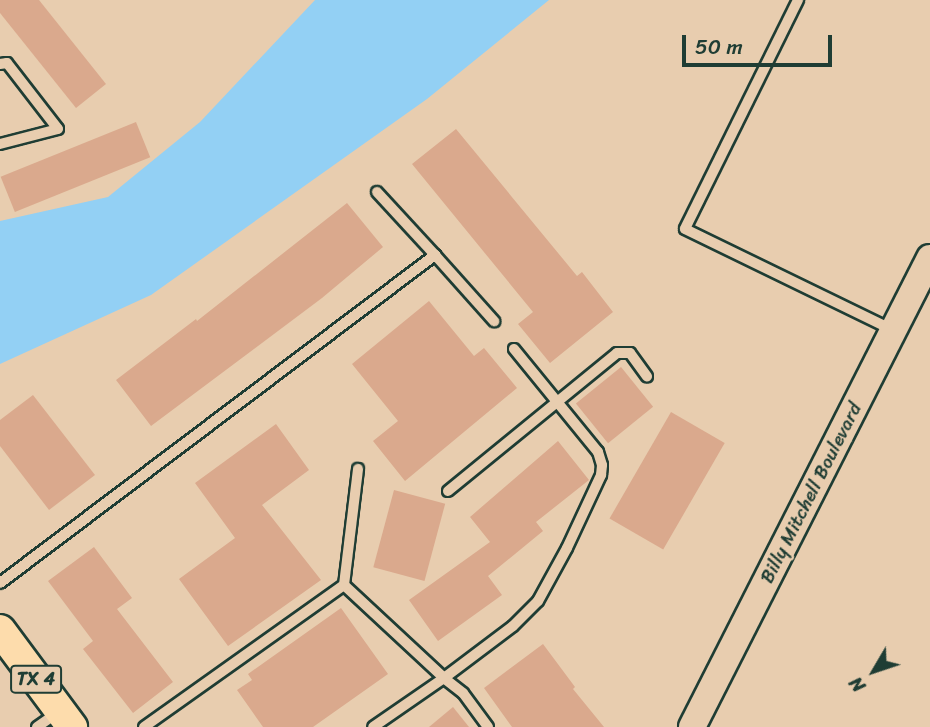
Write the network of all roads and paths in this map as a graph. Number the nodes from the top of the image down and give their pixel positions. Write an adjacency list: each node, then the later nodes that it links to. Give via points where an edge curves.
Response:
1 (798, 0): 8 (lane, via 685,229)
2 (0, 64): 3 (lane, via 8,63 58,129)
3 (0, 144)
4 (377, 192): 5 (lane)
5 (435, 255): 7 (lane); 14 (lane)
6 (930, 258): 8 (main road, Billy Mitchell Boulevard)
7 (494, 321)
8 (894, 330): 22 (main road, Billy Mitchell Boulevard)
9 (514, 349): 11 (lane)
10 (647, 376): 11 (lane, via 624,351)
11 (557, 403): 13 (lane); 17 (lane, via 598,452 601,475 538,601)
12 (358, 469): 15 (lane)
13 (448, 491)
14 (0, 583)
15 (344, 585): 17 (lane); 19 (lane)
16 (0, 630): 18 (main road, TX 4)
17 (444, 678): 20 (lane); 21 (lane, via 463,693)
18 (57, 722)
19 (144, 727)
20 (373, 727)
21 (488, 727)
22 (692, 727)

